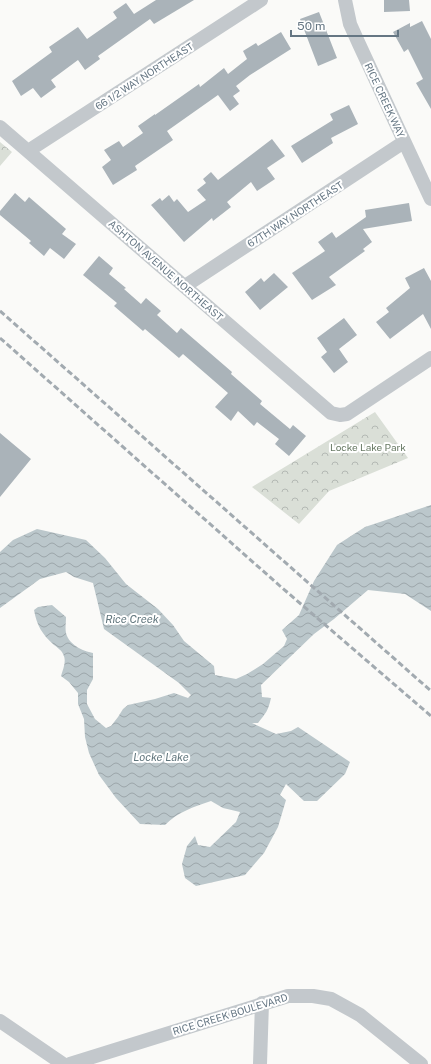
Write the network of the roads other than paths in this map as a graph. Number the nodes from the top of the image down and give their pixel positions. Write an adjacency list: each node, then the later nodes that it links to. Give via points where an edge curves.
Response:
1 (261, 0): 5 (street, 66 1/2 WAY NORTHEAST)
2 (345, 0): 4 (street, RICE CREEK WAY, via 350,24)
3 (0, 127): 5 (street, ASHTON AVENUE NORTHEAST)
4 (404, 142): 6 (street, RICE CREEK WAY); 7 (street, 67TH WAY NORTHEAST)
5 (28, 151): 7 (street, ASHTON AVENUE NORTHEAST)
6 (431, 199)
7 (185, 286): 8 (street, ASHTON AVENUE NORTHEAST, via 331,413 347,414)
8 (431, 358)
9 (262, 1003): 12 (street, RICE CREEK BOULEVARD); 13 (street); 14 (street, RICE CREEK BOULEVARD, via 288,996 331,999 360,1015)
10 (0, 1021): 11 (street)
11 (63, 1064)
12 (70, 1064)
13 (260, 1064)
14 (421, 1064)

